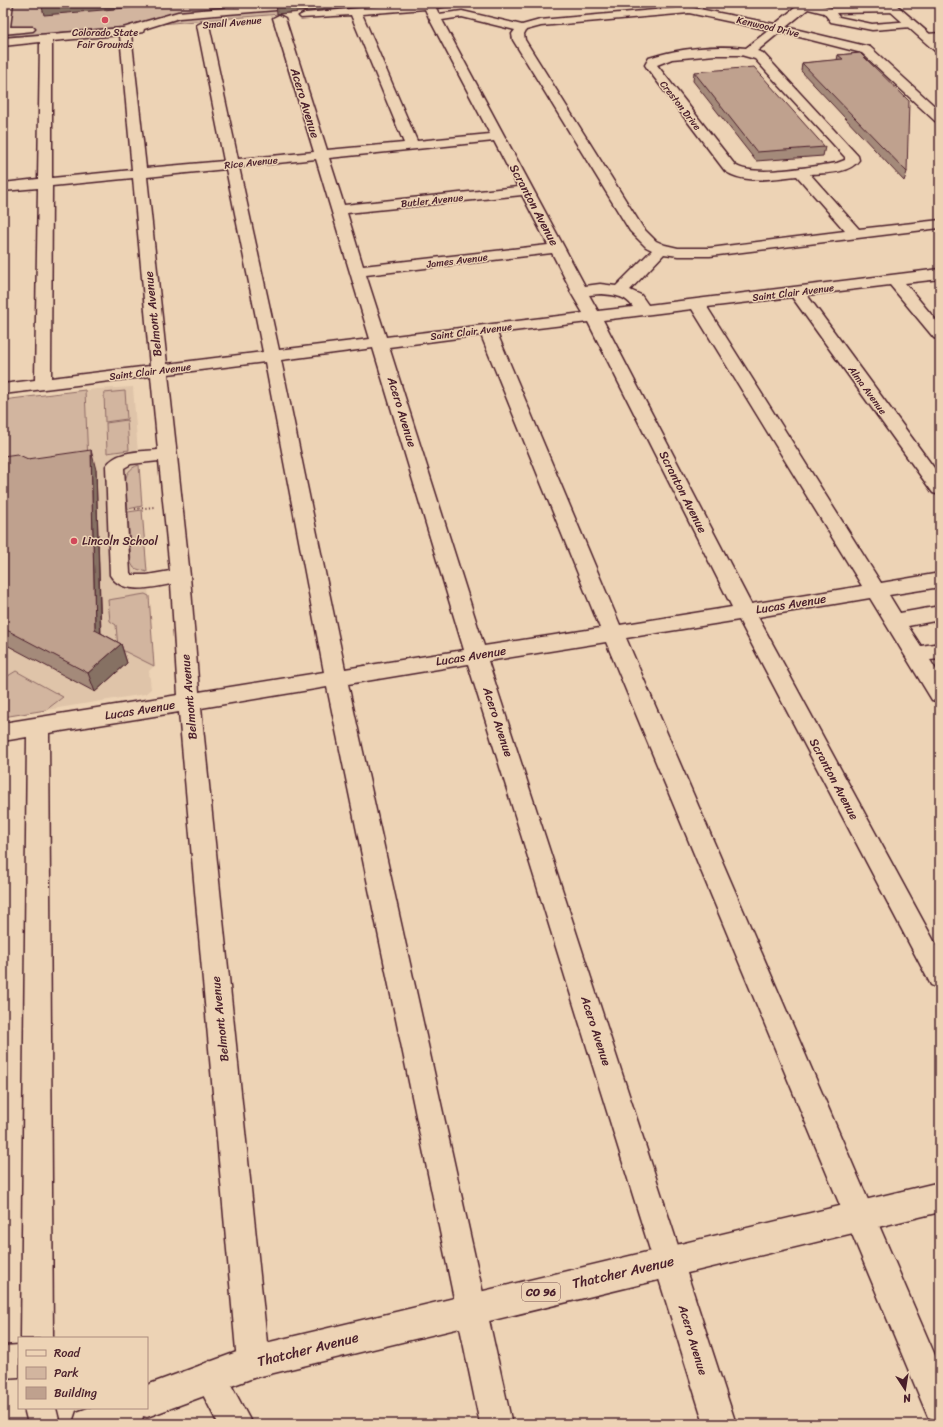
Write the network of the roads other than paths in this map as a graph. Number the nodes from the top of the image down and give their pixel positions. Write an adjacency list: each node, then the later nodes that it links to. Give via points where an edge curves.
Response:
1 (7, 3): 15 (street, via 4,31)
2 (210, 3): 14 (street)
3 (324, 3): 5 (street)
4 (807, 4): 9 (street); 20 (street)
5 (257, 6): 14 (street)
6 (462, 7): 12 (street, Kenwood Drive); 19 (street, Kenwood Drive)
7 (891, 7): 10 (street); 16 (street)
8 (162, 8): 15 (street)
9 (828, 10): 10 (street); 18 (street, via 835,20 872,28)
10 (874, 11): 18 (street)
11 (355, 12): 12 (street, Small Avenue); 13 (street, Small Avenue); 29 (street)
12 (432, 12): 28 (street, Scranton Avenue)
13 (272, 19): 30 (street, Acero Avenue)
14 (179, 21): 15 (street)
15 (123, 24): 23 (street); 33 (street, Belmont Avenue)
16 (912, 24): 18 (street); 22 (street)
17 (206, 25): 31 (street)
18 (891, 26)
19 (522, 28): 20 (street, Kenwood Drive, via 540,23 689,10); 41 (street, via 518,34 519,40 637,231 651,244)
20 (778, 28): 26 (street); 27 (street, Kenwood Drive, via 866,50)
21 (940, 36): 22 (street)
22 (927, 37): 25 (street)
23 (46, 38): 24 (street); 34 (street)
24 (3, 42)
25 (940, 48)
26 (749, 52): 32 (street, Creston Drive, via 759,56 852,160 838,167); 32 (street, Creston Drive, via 732,51 666,57 651,64 733,171 745,176)
27 (940, 118)
28 (498, 137): 29 (street, Rice Avenue); 36 (street, Scranton Avenue)
29 (412, 146): 30 (street, Rice Avenue)
30 (321, 154): 31 (street, Rice Avenue); 37 (street, Acero Avenue)
31 (232, 164): 33 (street, Rice Avenue); 54 (street)
32 (800, 171): 39 (street)
33 (138, 173): 34 (street, Rice Avenue); 55 (street, Belmont Avenue)
34 (44, 182): 35 (street, Rice Avenue); 56 (street)
35 (3, 187)
36 (526, 190): 37 (street, Butler Avenue); 40 (street, Scranton Avenue)
37 (339, 210): 42 (street, Acero Avenue)
38 (940, 224): 39 (street)
39 (854, 234): 41 (street, via 710,252)
40 (557, 248): 42 (street, James Avenue); 45 (street, Scranton Avenue)
41 (662, 249): 46 (street)
42 (358, 271): 53 (street, Acero Avenue)
43 (940, 274): 44 (street, Saint Clair Avenue)
44 (893, 279): 47 (street, Saint Clair Avenue); 52 (street)
45 (578, 291): 46 (street); 50 (street, Scranton Avenue)
46 (620, 291): 49 (street, via 635,298)
47 (796, 291): 48 (street, Saint Clair Avenue); 59 (street, Alma Avenue)
48 (697, 304): 49 (street, Saint Clair Avenue); 62 (street)
49 (643, 310): 50 (street, Saint Clair Avenue)
50 (593, 316): 51 (street, Saint Clair Avenue); 63 (street, Scranton Avenue)
51 (487, 329): 53 (street, Saint Clair Avenue); 66 (street)
52 (940, 335)
53 (380, 342): 54 (street, Saint Clair Avenue); 68 (street, Acero Avenue)
54 (272, 356): 55 (street, Saint Clair Avenue); 70 (street)
55 (159, 369): 56 (street, Saint Clair Avenue); 58 (street, Belmont Avenue)
56 (43, 384): 57 (street, Saint Clair Avenue)
57 (3, 389)
58 (168, 454): 60 (street, Belmont Avenue); 60 (street, via 126,460 117,464 114,470 121,578 136,582)
59 (940, 489)
60 (180, 576): 72 (street, Belmont Avenue)
61 (940, 580): 62 (street, Lucas Avenue)
62 (874, 591): 63 (street, Lucas Avenue); 65 (street)
63 (745, 612): 66 (street, Lucas Avenue); 75 (street, Scranton Avenue)
64 (940, 613): 65 (street)
65 (894, 621): 69 (street)
66 (613, 633): 68 (street, Lucas Avenue); 77 (street)
67 (940, 651): 69 (street)
68 (476, 655): 70 (street, Lucas Avenue); 78 (street, Acero Avenue)
69 (915, 655): 71 (street)
70 (336, 678): 72 (street, Lucas Avenue); 79 (street)
71 (940, 694)
72 (189, 702): 73 (street, Lucas Avenue); 83 (street, Belmont Avenue)
73 (38, 726): 74 (street, Lucas Avenue); 80 (street)
74 (3, 732)
75 (940, 977)
76 (940, 1197): 77 (street, Thatcher Avenue / CO 96)
77 (861, 1216): 78 (street, Thatcher Avenue / CO 96); 86 (street)
78 (669, 1261): 79 (street, Thatcher Avenue / CO 96); 93 (street, Acero Avenue)
79 (472, 1308): 83 (street, Thatcher Avenue / CO 96); 92 (street)
80 (37, 1337)
81 (18, 1361): 82 (street)
82 (3, 1362)
83 (253, 1362): 84 (street, Thatcher Avenue / CO 96)
84 (210, 1377): 85 (street, Thatcher Avenue / CO 96); 91 (street)
85 (148, 1402)
86 (940, 1405)
87 (40, 1409): 89 (street)
88 (127, 1409): 90 (street)
89 (44, 1424)
90 (89, 1424)
91 (236, 1424)
92 (496, 1424)
93 (720, 1424)

